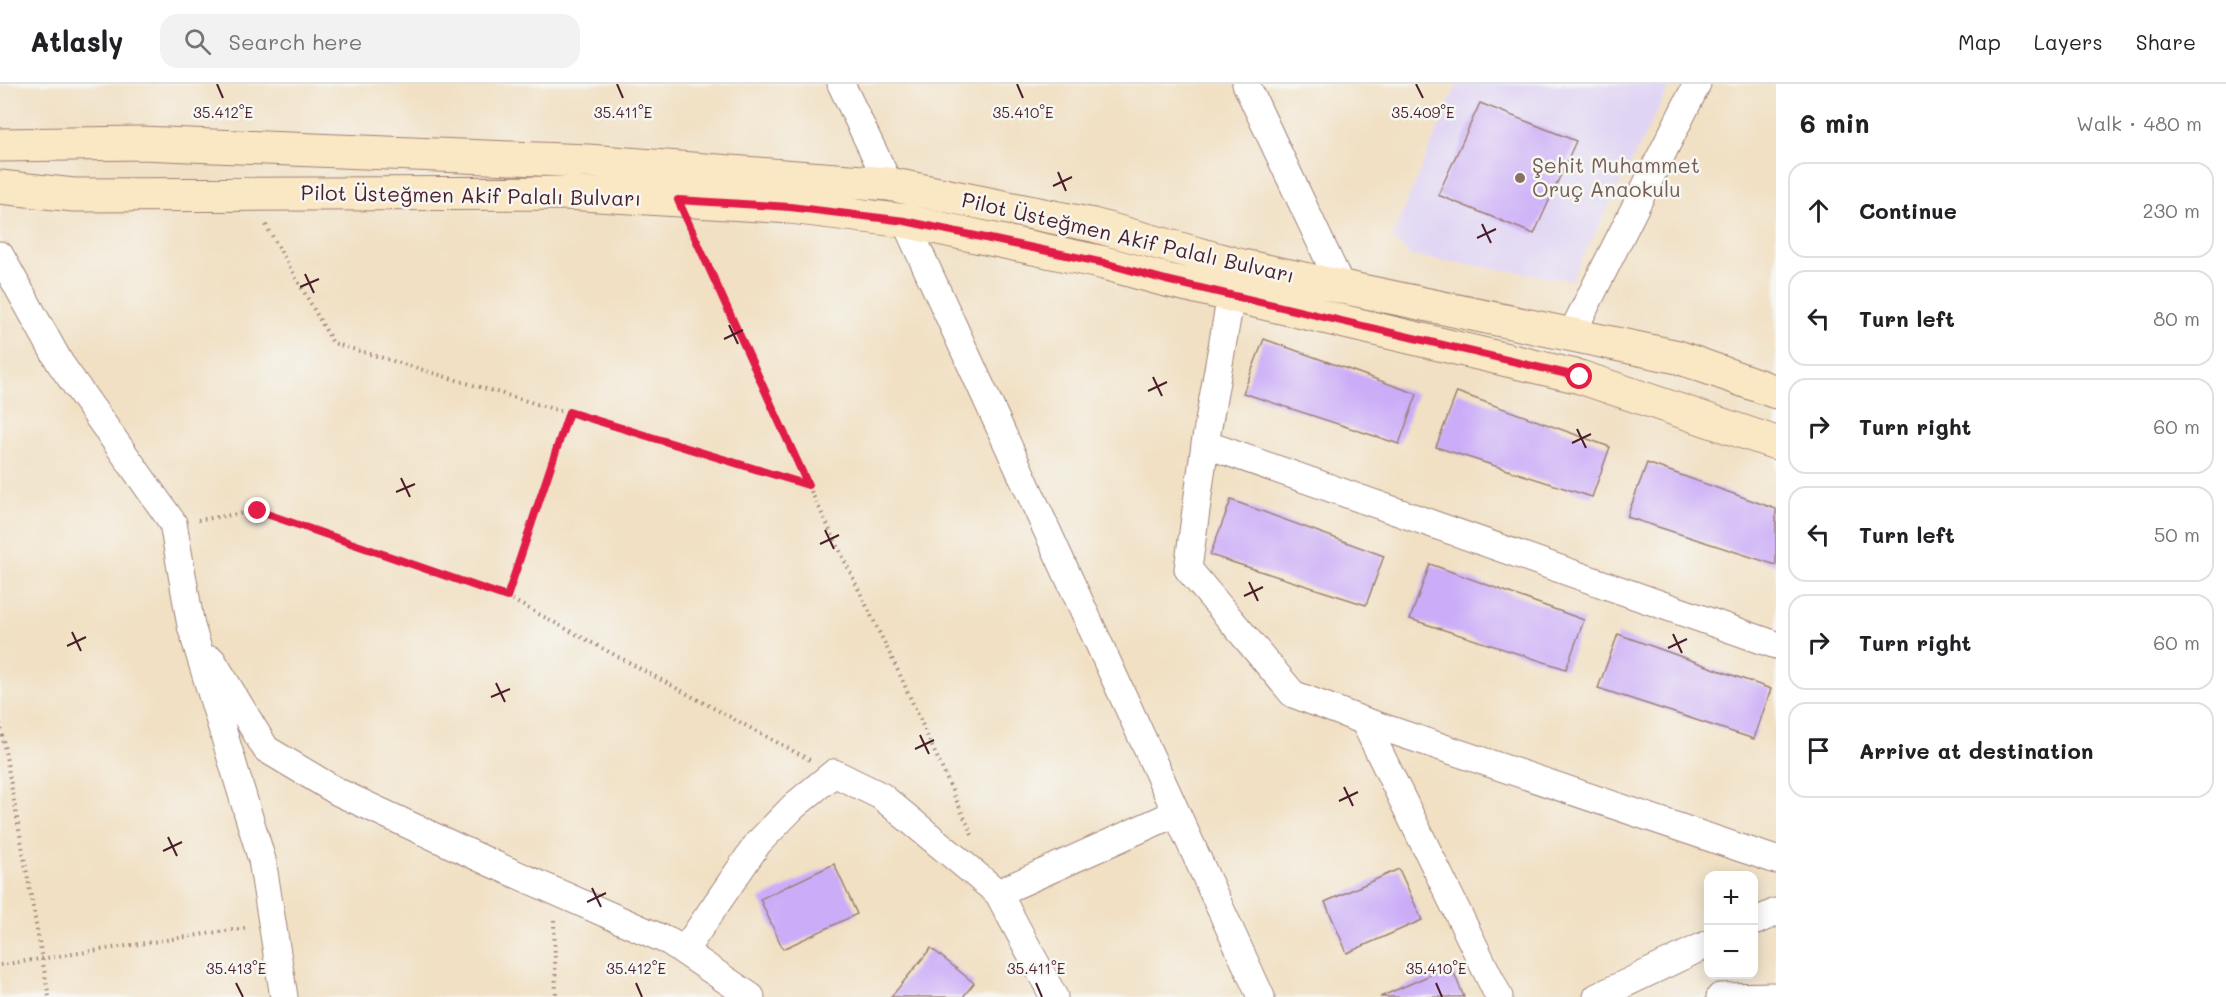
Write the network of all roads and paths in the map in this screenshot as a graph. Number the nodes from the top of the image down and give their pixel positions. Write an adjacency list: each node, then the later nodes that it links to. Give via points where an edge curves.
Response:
1 (841, 84): 5 (street)
2 (1246, 84): 11 (street)
3 (1696, 84): 13 (street)
4 (0, 145): 5 (main road, Pilot Üsteğmen Akif Palalı Bulvarı, via 141,143 588,160)
5 (888, 184): 11 (main road, Pilot Üsteğmen Akif Palalı Bulvarı, via 1093,225 1242,266)
6 (0, 187): 7 (main road, Pilot Üsteğmen Akif Palalı Bulvarı, via 74,195)
7 (249, 194): 8 (main road, Pilot Üsteğmen Akif Palalı Bulvarı, via 566,193); 15 (path, via 333,344)
8 (678, 200): 9 (main road, Pilot Üsteğmen Akif Palalı Bulvarı, via 790,207); 18 (path)
9 (905, 221): 12 (main road, Pilot Üsteğmen Akif Palalı Bulvarı, via 1104,263); 26 (street)
10 (0, 255): 19 (street, via 60,363)
11 (1341, 286): 13 (main road, Pilot Üsteğmen Akif Palalı Bulvarı)
12 (1231, 295): 16 (main road, Pilot Üsteğmen Akif Palalı Bulvarı, via 1580,377); 17 (street)
13 (1571, 335): 14 (main road, Pilot Üsteğmen Akif Palalı Bulvarı, via 1678,357)
14 (1776, 392)
15 (569, 412): 18 (path); 20 (path)
16 (1776, 443)
17 (1205, 444): 22 (street); 23 (street, via 1188,569 1293,694)
18 (808, 485): 27 (path)
19 (173, 523): 20 (path, via 258,511); 21 (street)
20 (507, 597): 25 (path)
21 (191, 626): 29 (street, via 266,749 338,792); 33 (street, via 262,860)
22 (1776, 645)
23 (1364, 720): 28 (street); 45 (street)
24 (0, 723): 36 (path)
25 (834, 773): 30 (street, via 881,796); 35 (street, via 758,843)
26 (1176, 813): 30 (street); 44 (street)
27 (974, 838)
28 (1776, 860)
29 (553, 891): 35 (street); 41 (path)
30 (998, 893): 43 (street)
31 (1776, 912): 32 (street)
32 (1758, 920)
33 (272, 924): 36 (path); 40 (street)
34 (1704, 946): 46 (street)
35 (684, 951): 42 (street)
36 (42, 958): 37 (path); 39 (path)
37 (0, 965)
38 (1776, 996): 47 (street)
39 (49, 997)
40 (284, 997)
41 (556, 997)
42 (751, 997)
43 (1054, 997)
44 (1261, 997)
45 (1499, 997)
46 (1597, 997)
47 (1720, 997)

